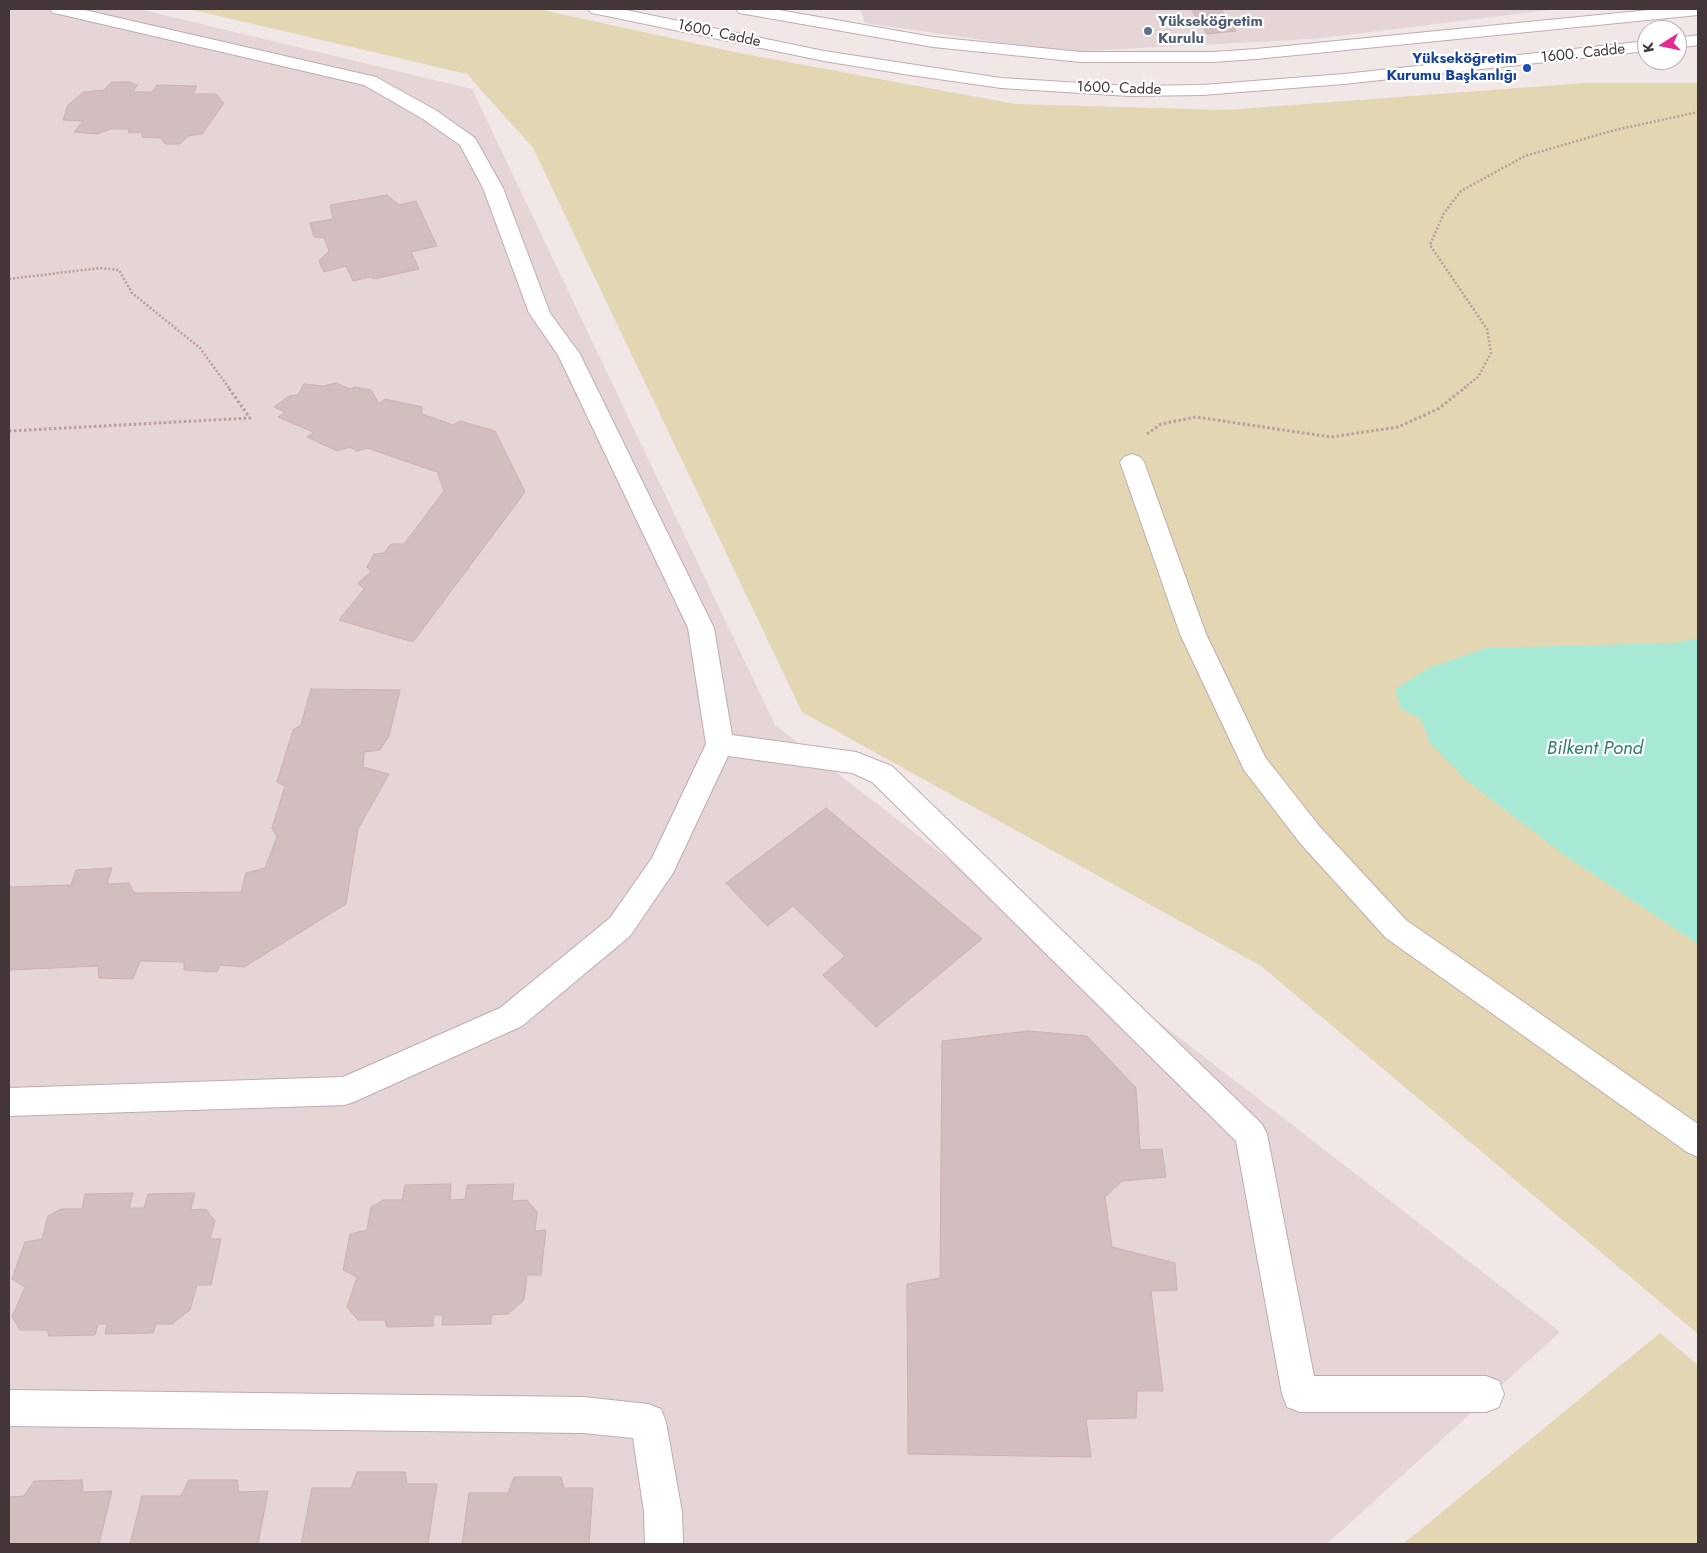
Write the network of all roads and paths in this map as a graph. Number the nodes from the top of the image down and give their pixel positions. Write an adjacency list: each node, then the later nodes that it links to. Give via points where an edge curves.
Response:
1 (59, 9): 14 (street, via 370,81 430,115 468,142 493,188 540,313 569,354 701,628)
2 (597, 9): 9 (street, 1600. Cadde, via 824,56 1001,83 1129,91)
3 (744, 9): 7 (street, 1600. Cadde, via 933,42 1081,58)
4 (1698, 10): 5 (street, 1600. Cadde)
5 (1509, 28): 7 (street, 1600. Cadde, via 1256,54); 8 (street)
6 (1637, 47): 8 (street, 1600. Cadde)
7 (1184, 57): 9 (street)
8 (1535, 59): 9 (street, 1600. Cadde)
9 (1202, 90)
10 (1698, 112): 13 (path, via 1616,130 1525,156 1461,191 1444,213 1430,245 1487,329 1491,353 1478,377 1438,409 1398,427 1331,437 1196,417 1161,424 1133,444)
11 (9, 278): 12 (path, via 100,268 119,270 132,293 200,348 250,418)
12 (9, 431)
13 (1132, 462): 16 (street, via 1193,634 1254,763 1310,835 1396,929)
14 (720, 744): 15 (street, via 663,865 620,927 511,1017 346,1091); 17 (street, via 856,763 882,774 1251,1134 1300,1394)
15 (9, 1102)
16 (1698, 1142)
17 (1486, 1394)
18 (9, 1408): 19 (street, via 583,1415 648,1422 664,1512)
19 (664, 1544)

